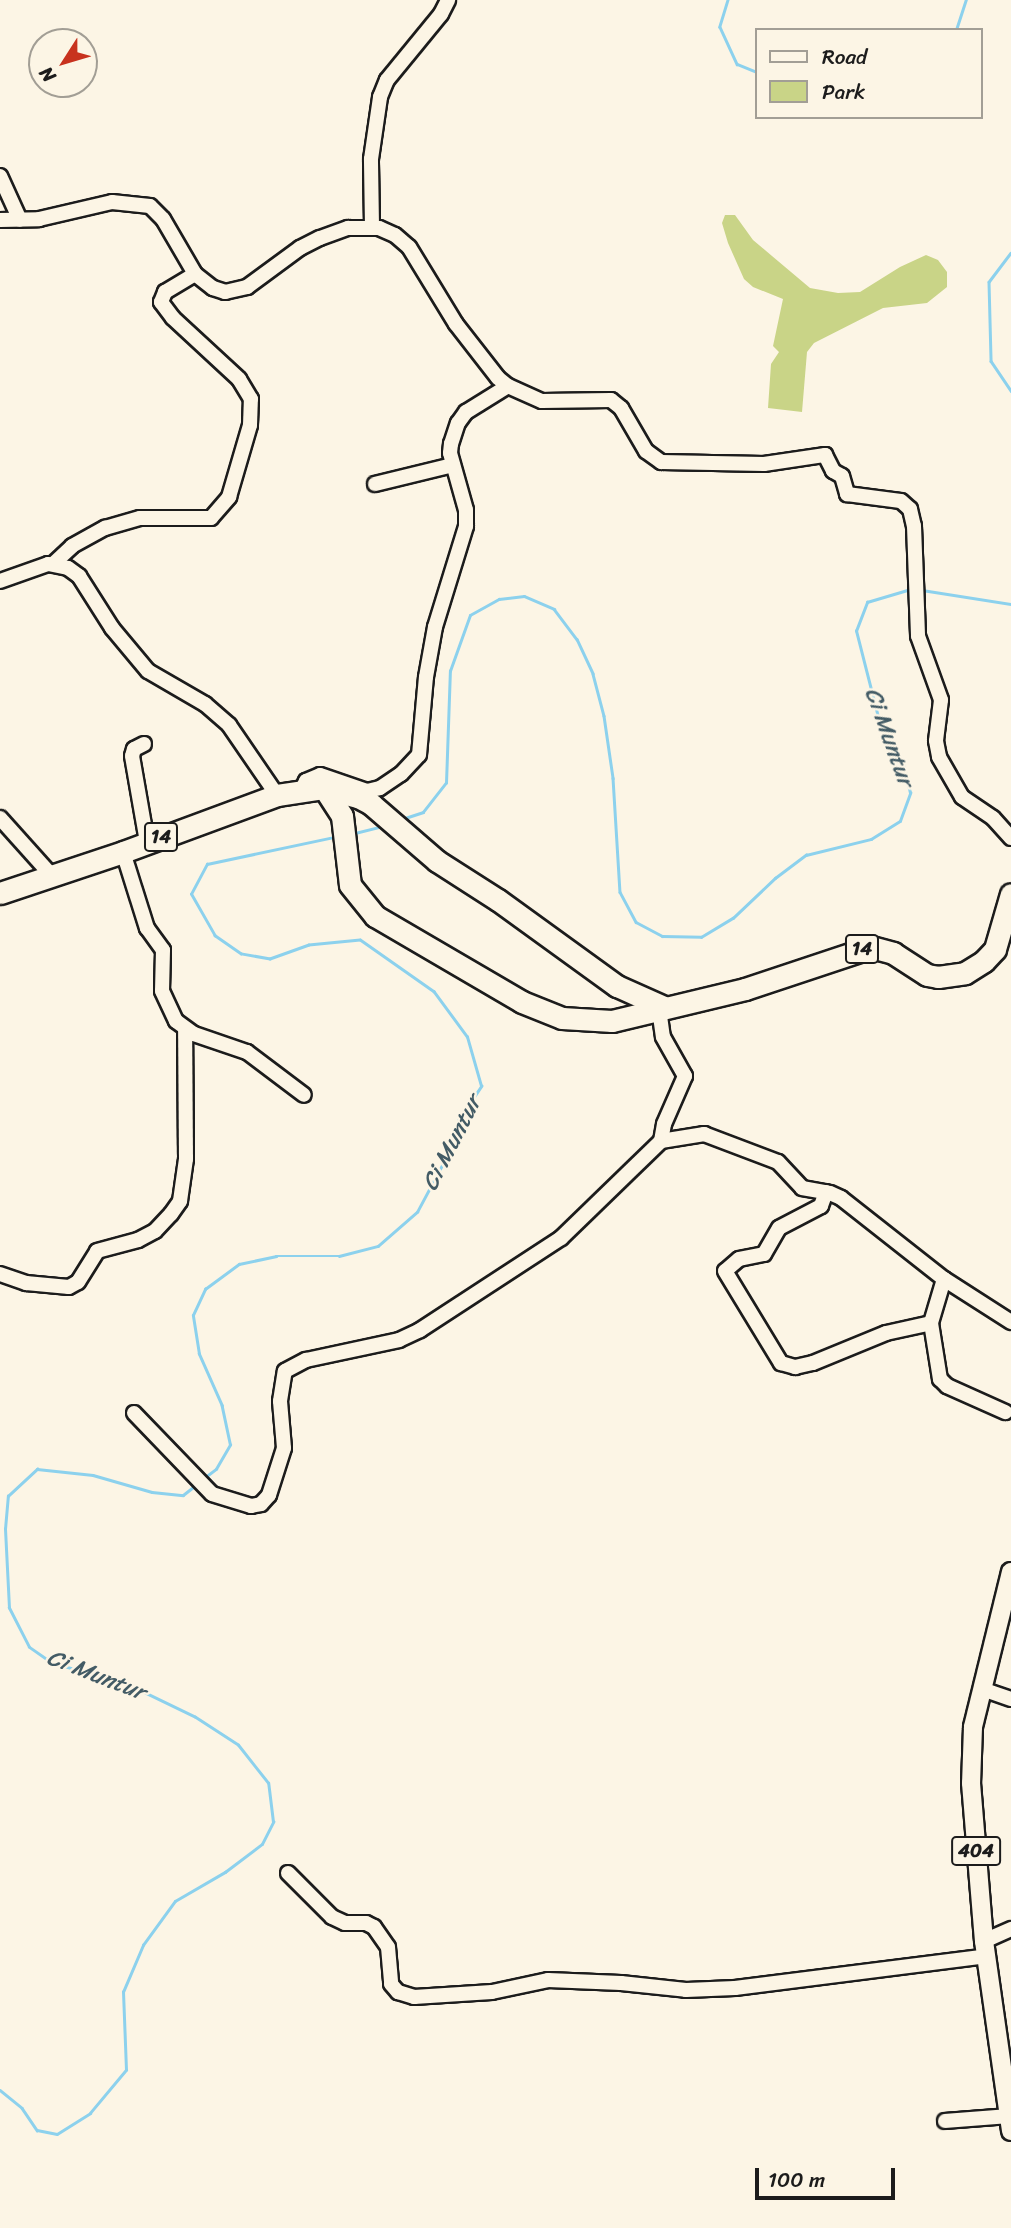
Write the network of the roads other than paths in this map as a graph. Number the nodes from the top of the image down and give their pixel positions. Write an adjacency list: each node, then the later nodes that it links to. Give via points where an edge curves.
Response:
1 (449, 0): 5 (street, via 387,80 380,97 371,159)
2 (0, 176): 4 (street)
3 (0, 220): 4 (street)
4 (20, 220): 6 (street, via 112,202 150,206 163,219)
5 (372, 226): 6 (street, via 320,238 236,292 213,288); 7 (street, via 409,247 456,324)
6 (195, 274): 10 (street, via 165,292 161,302 239,379 251,399 250,425 229,497 211,518 154,516 106,528 72,546)
7 (508, 386): 8 (street, via 478,402 458,423 450,453); 17 (street, via 542,401 611,400 621,408 646,452 661,462 750,465 827,456 833,471 842,476 846,493 901,501 910,509 920,643 941,700 936,741 943,766 962,797 993,818)
8 (453, 465): 9 (street); 14 (street, via 466,526 433,638 419,755 401,775 380,788 367,791 320,775 306,781)
9 (375, 484)
10 (53, 564): 11 (street); 15 (street, via 79,576 111,628 148,671 205,704 229,725)
11 (0, 581)
12 (144, 744): 18 (street, via 134,749 132,756)
13 (324, 788): 14 (highway, 14); 23 (highway, 14, via 371,804 437,861 617,986); 23 (highway, 14, via 344,825 348,878 354,891 393,929 522,1002 562,1018 612,1021)
14 (302, 789): 15 (highway, 14)
15 (277, 795): 18 (highway, 14)
16 (0, 818): 20 (street)
17 (1011, 838)
18 (147, 842): 19 (highway, 14)
19 (123, 852): 20 (highway, 14); 24 (street, via 147,928 163,950 166,1006)
20 (52, 876): 21 (highway, 14)
21 (0, 893)
22 (1011, 894): 23 (highway, 14, via 995,949 965,973 927,975 893,953 872,947 757,986)
23 (661, 1008): 26 (street, via 663,1037 685,1076)
24 (185, 1030): 25 (street, via 247,1052); 28 (street, via 186,1159 180,1201 172,1214 138,1240 97,1251 78,1282 69,1287 26,1283)
25 (304, 1095)
26 (661, 1141): 27 (street, via 704,1134 775,1161 802,1188); 33 (street, via 561,1238 420,1330 399,1340 291,1366 281,1379 280,1390 285,1445 266,1499 251,1506 208,1490)
27 (826, 1192): 29 (street, via 841,1198); 31 (street, via 821,1206 776,1231 764,1254 739,1259 725,1271 781,1363 795,1367 813,1363 886,1333)
28 (0, 1274)
29 (944, 1279): 30 (street); 31 (street)
30 (1011, 1322)
31 (931, 1323): 32 (street, via 941,1382)
32 (1005, 1412)
33 (134, 1413)
34 (1011, 1572): 35 (main road, 404)
35 (982, 1689): 36 (street); 39 (main road, 404, via 974,1727 971,1783)
36 (1011, 1699)
37 (288, 1873): 39 (street, via 336,1920 374,1927 388,1947 391,1984 398,1992 414,1997 492,1992 548,1980 686,1990 735,1988)
38 (1011, 1929): 39 (street)
39 (985, 1948): 41 (main road, 404)
40 (945, 2120): 41 (street)
41 (1010, 2124)

